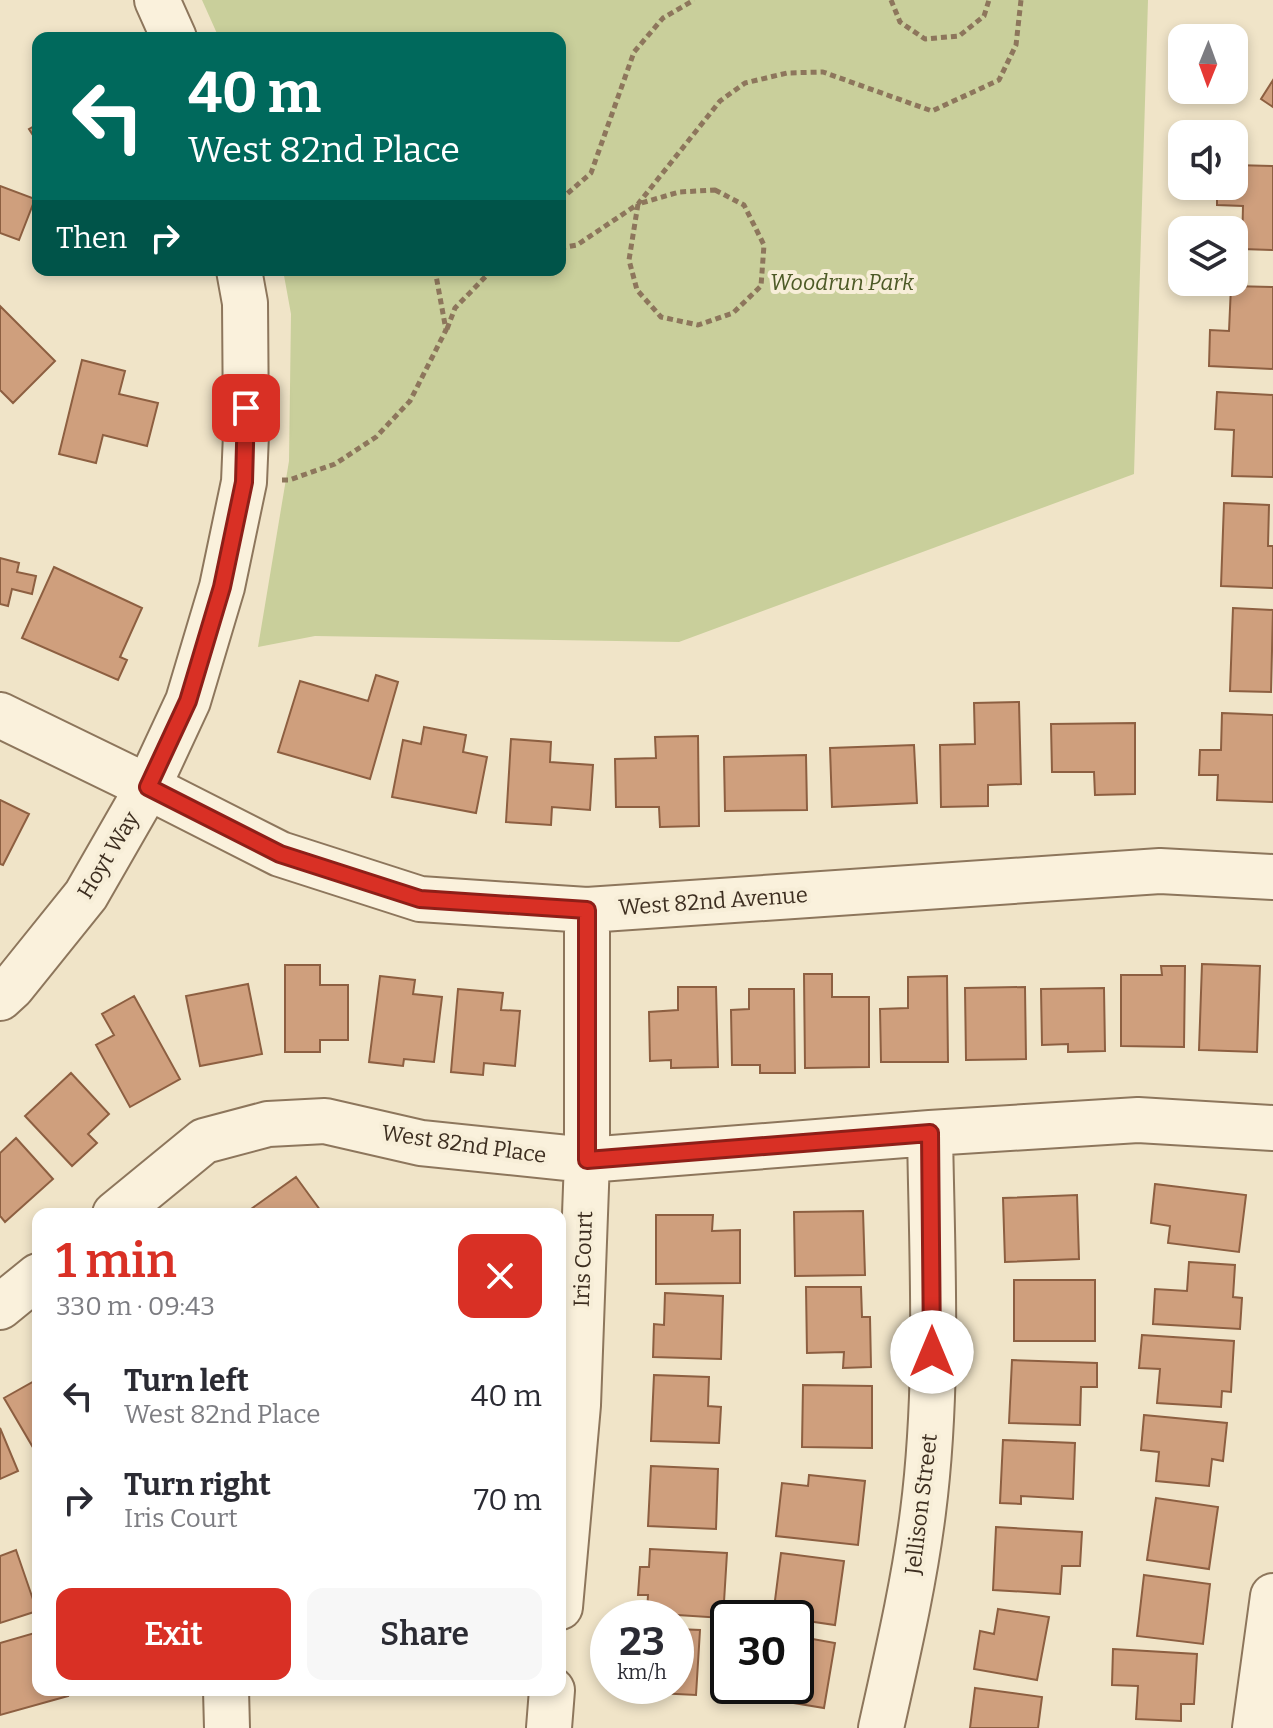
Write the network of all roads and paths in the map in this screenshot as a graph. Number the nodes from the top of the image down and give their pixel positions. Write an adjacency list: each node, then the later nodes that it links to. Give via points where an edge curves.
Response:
1 (157, 0): 6 (street)
2 (694, 0): 7 (path, via 663,18 634,52 591,173)
3 (891, 0): 4 (path, via 900,22 925,39 959,36 984,16)
4 (989, 0)
5 (1021, 0): 8 (path, via 1016,45 999,80 932,111 823,72 787,73 745,83 720,101)
6 (171, 32)
7 (566, 195)
8 (638, 204): 8 (path, via 679,192 715,190 744,205 764,245 761,286 733,313 698,325 661,317 637,290 629,260); 9 (path)
9 (566, 247)
10 (240, 276): 14 (street, Hoyt Way, via 245,303)
11 (436, 276): 13 (path)
12 (486, 276): 13 (path, via 455,308)
13 (446, 330): 14 (path, via 410,401 376,437 335,464 289,480)
14 (244, 482): 16 (street, Hoyt Way, via 222,587 188,701)
15 (0, 715): 16 (street, West 82nd Avenue)
16 (148, 787): 18 (street, West 82nd Avenue, via 280,854 420,899); 19 (street, Hoyt Way, via 86,895)
17 (1273, 877): 18 (street, West 82nd Avenue, via 1160,871)
18 (587, 910): 22 (street, Iris Court)
19 (0, 998)
20 (1273, 1128): 21 (street, West 82nd Place, via 1138,1120)
21 (930, 1133): 22 (street, West 82nd Place); 32 (street, Jellison Street, via 931,1424 923,1512)
22 (587, 1160): 23 (street, West 82nd Place, via 421,1143 325,1121 268,1124 204,1141); 26 (street, Iris Court, via 578,1405)
23 (122, 1208)
24 (32, 1281): 25 (street)
25 (0, 1307)
26 (566, 1540)
27 (1273, 1596): 33 (street)
28 (226, 1696): 30 (street)
29 (552, 1696): 31 (street)
30 (227, 1728)
31 (549, 1728)
32 (881, 1728)
33 (1255, 1728)

